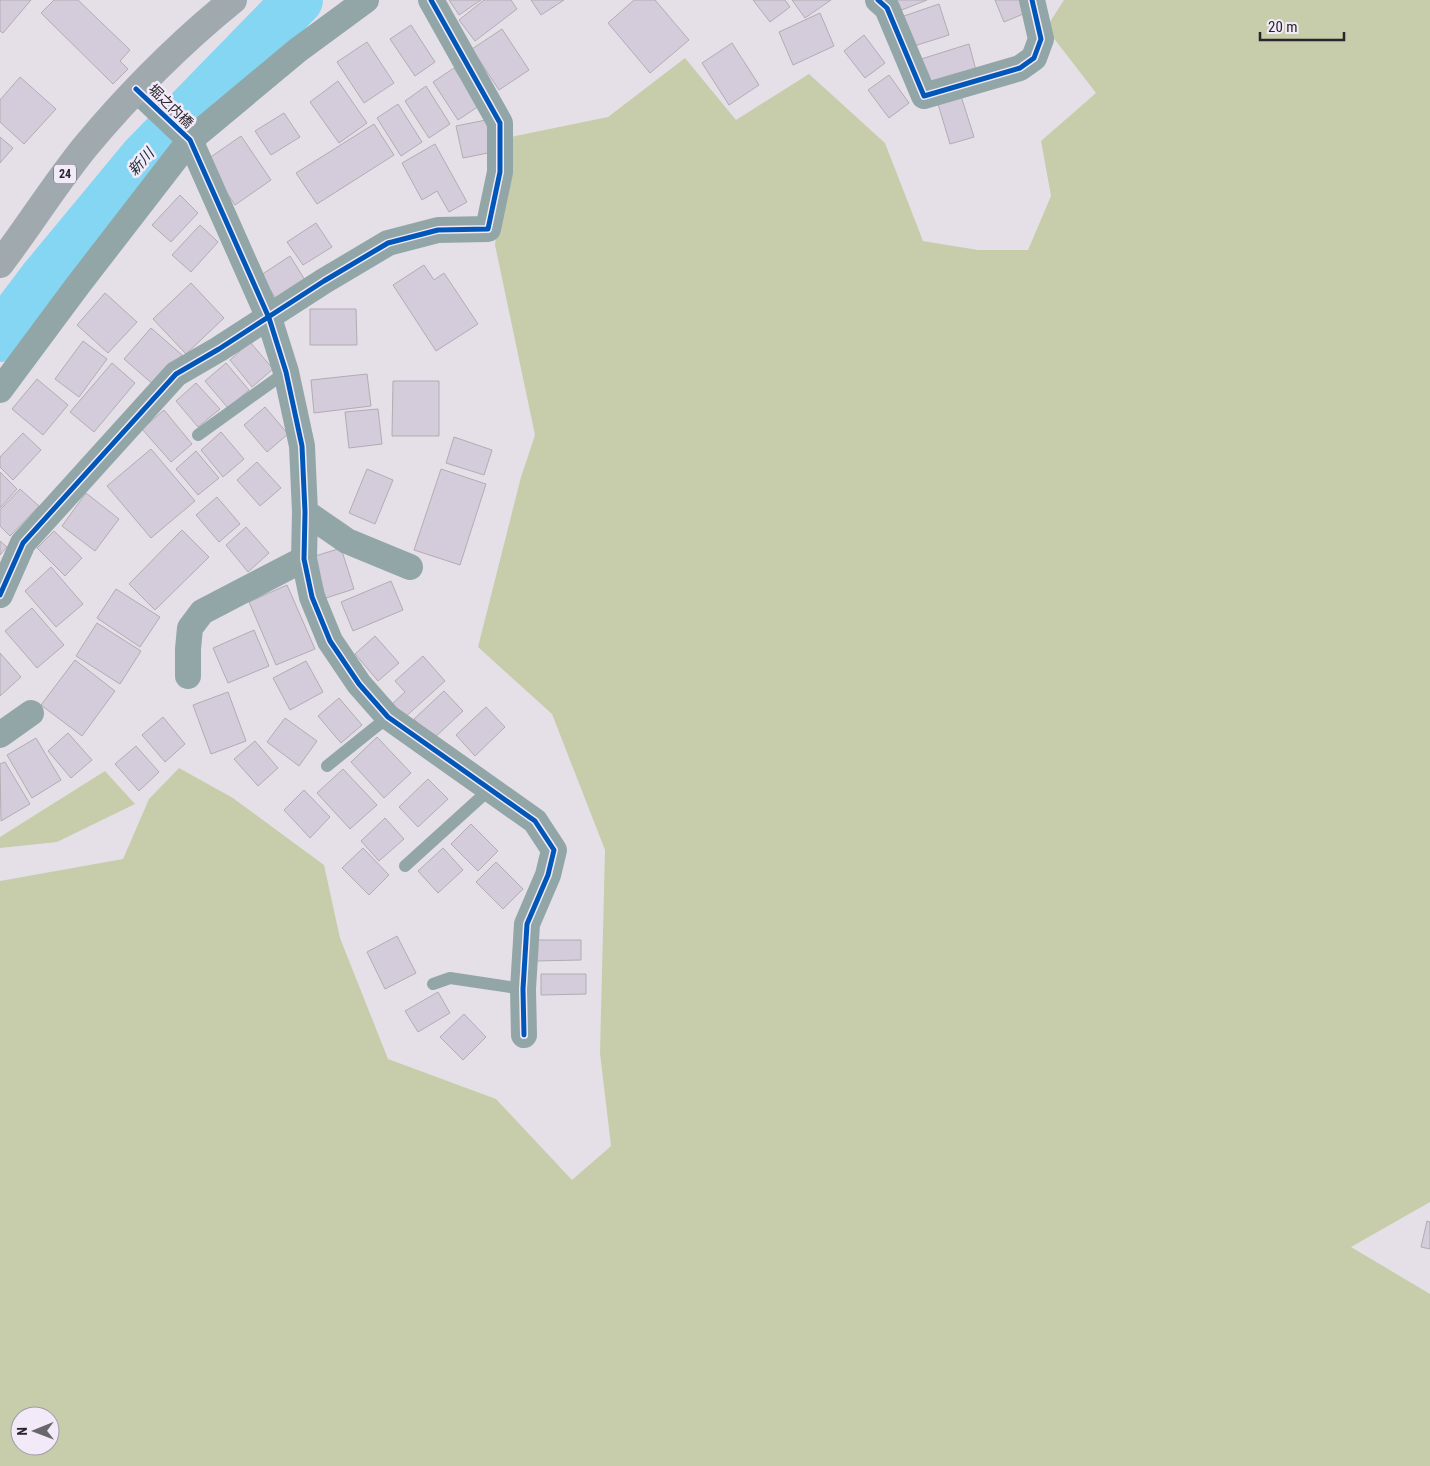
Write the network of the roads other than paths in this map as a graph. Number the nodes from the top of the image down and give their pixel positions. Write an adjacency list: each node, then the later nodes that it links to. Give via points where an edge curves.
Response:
1 (233, 0): 6 (main road, 24, via 191,35)
2 (366, 0): 7 (street, via 298,50)
3 (431, 0): 9 (street, via 500,123 500,172 488,228 438,230 388,243)
4 (878, 0): 5 (street, via 887,8 924,96 1020,68 1034,58 1041,39)
5 (1032, 0)
6 (136, 89): 7 (street, 堀之内橋); 8 (main road, 24, via 84,148)
7 (190, 140): 9 (street); 11 (street)
8 (4, 250)
9 (269, 318): 10 (street); 16 (street, via 176,374 23,543)
10 (286, 372): 12 (lane); 13 (street, via 302,446)
11 (0, 390)
12 (198, 435)
13 (305, 512): 14 (street); 15 (street, via 347,541)
14 (304, 559): 17 (street, via 202,612 190,628); 19 (street, via 312,597 330,641 359,684)
15 (410, 567)
16 (0, 595)
17 (188, 676)
18 (31, 714): 20 (street)
19 (388, 717): 21 (lane); 22 (street)
20 (0, 735)
21 (327, 766)
22 (490, 789): 23 (lane); 25 (street, via 535,821 554,850 548,875 526,924)
23 (406, 866)
24 (433, 984): 25 (lane, via 450,978)
25 (522, 989): 26 (street)
26 (524, 1035)

